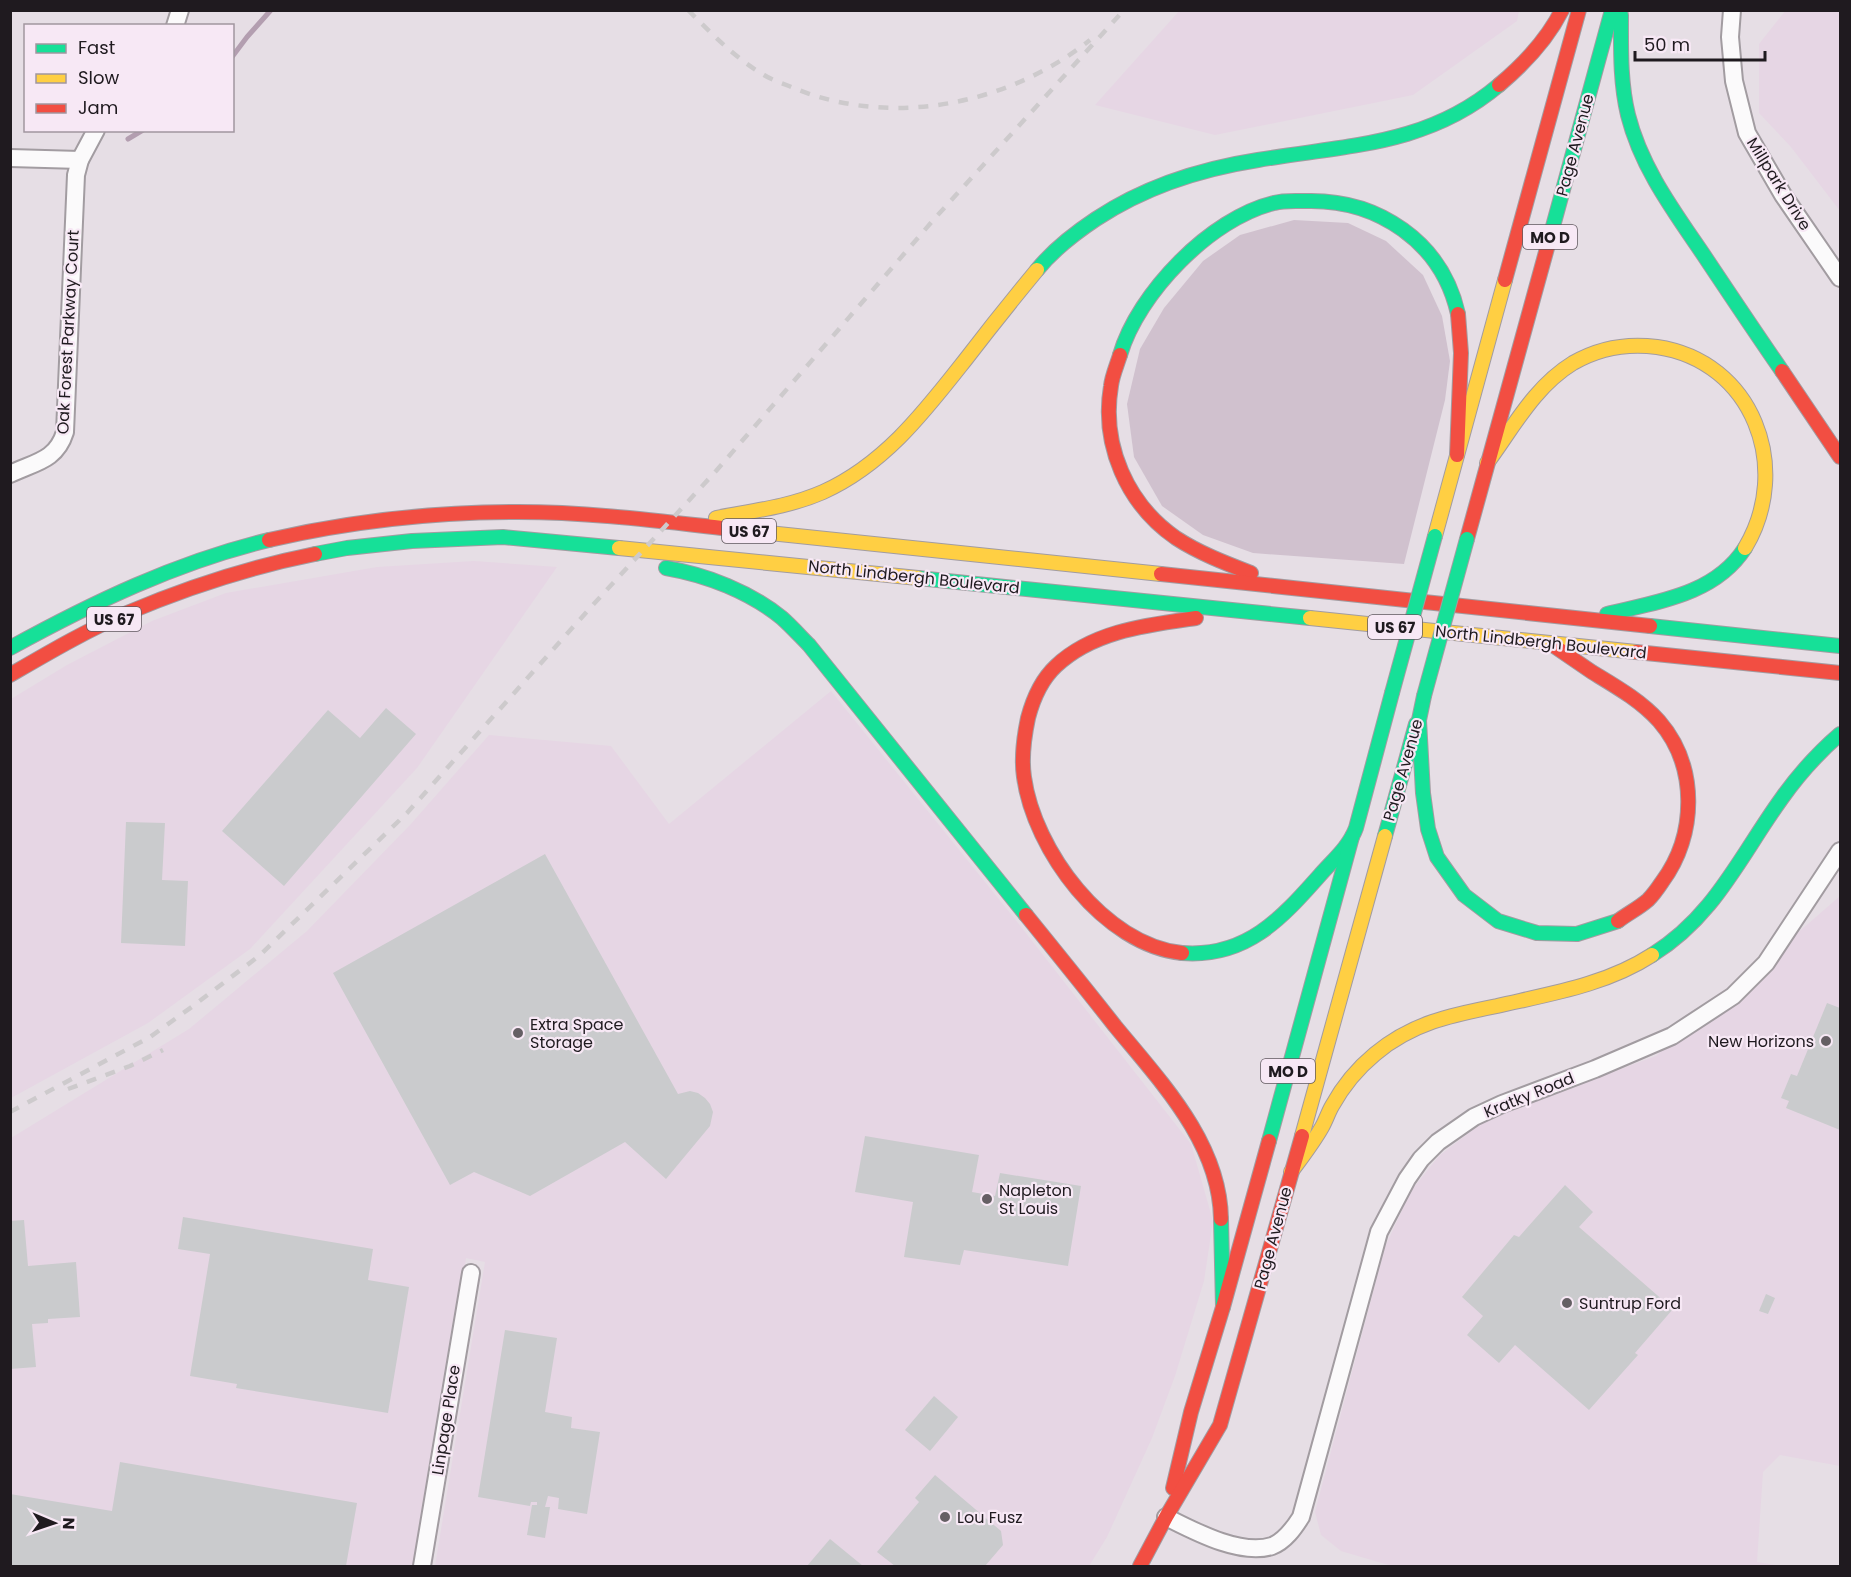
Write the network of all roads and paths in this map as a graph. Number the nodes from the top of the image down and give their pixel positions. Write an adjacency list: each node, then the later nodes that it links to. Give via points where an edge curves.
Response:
1 (1562, 10): 14 (main road, via 1543,41 1509,78 1449,119 1411,134 1203,172 1157,186 1110,209 1042,264 912,427 862,471 801,501)
2 (1579, 10): 10 (main road, Page Avenue / MO D)
3 (1611, 10): 12 (main road, Page Avenue / MO D)
4 (1621, 10): 11 (main road, via 1623,86 1631,126 1648,169)
5 (1732, 10): 9 (street, Millpark Drive, via 1734,81 1747,133 1783,195)
6 (95, 132): 8 (street, Oak Forest Parkway Court)
7 (10, 158): 8 (street)
8 (80, 160): 13 (street, Oak Forest Parkway Court, via 76,176 65,432 61,444 46,459)
9 (1840, 278)
10 (1457, 455): 18 (main road, via 1461,330 1444,274 1415,239 1360,207 1315,200 1270,204 1241,215 1200,242 1164,276 1123,345 1109,397 1110,441 1132,494 1168,531 1206,555); 28 (main road, Page Avenue / MO D, bridge)
11 (1840, 457)
12 (1488, 463): 20 (main road, via 1536,394 1574,363 1613,347 1654,345 1675,350 1714,370 1746,403 1758,424 1766,483 1757,524 1739,557 1712,581 1691,592); 26 (main road, Page Avenue / MO D, bridge)
13 (10, 474)
14 (682, 524): 18 (main road, North Lindbergh Boulevard / US 67); 23 (main road, North Lindbergh Boulevard / US 67, via 520,512 394,518 330,527 267,540 174,569 116,593)
15 (367, 559): 16 (main road)
16 (285, 560): 19 (main road, North Lindbergh Boulevard / US 67, via 412,540 503,537); 25 (main road, North Lindbergh Boulevard / US 67, via 224,576 127,613)
17 (650, 565): 32 (main road, via 681,570 726,586 793,628 1181,1107 1205,1151 1217,1190)
18 (1288, 587): 20 (main road, North Lindbergh Boulevard / US 67)
19 (1241, 611): 21 (main road, North Lindbergh Boulevard / US 67); 28 (main road, via 1110,634 1056,666 1035,695 1021,754 1026,790 1041,833 1065,873 1116,926 1151,946 1191,953 1229,948 1265,930 1300,899)
20 (1591, 619): 22 (main road, North Lindbergh Boulevard / US 67)
21 (1549, 643): 24 (main road, North Lindbergh Boulevard / US 67); 26 (main road, via 1617,686 1652,715 1666,730 1684,771 1689,810 1686,837 1678,858 1655,892 1621,921 1573,934 1522,931 1486,914 1458,889 1431,840)
22 (1840, 646)
23 (10, 648)
24 (1840, 673)
25 (10, 675)
26 (1419, 714): 30 (main road, Page Avenue / MO D)
27 (1840, 734): 30 (main road, via 1795,780 1716,895 1680,935 1620,973 1455,1014 1394,1039 1360,1067 1344,1087 1322,1128)
28 (1352, 836): 32 (main road, Page Avenue / MO D)
29 (1840, 851): 33 (street, Kratky Road, via 1766,963 1733,996 1672,1036 1474,1117 1421,1159 1379,1232 1301,1517 1289,1533 1274,1545 1258,1548 1226,1543)
30 (1291, 1172): 33 (main road, Page Avenue / MO D, via 1220,1425)
31 (471, 1273): 34 (street, Linpage Place)
32 (1223, 1306): 33 (main road, Page Avenue / MO D, via 1191,1412)
33 (1166, 1517): 35 (main road, Page Avenue / MO D)
34 (422, 1566)
35 (1140, 1566)

